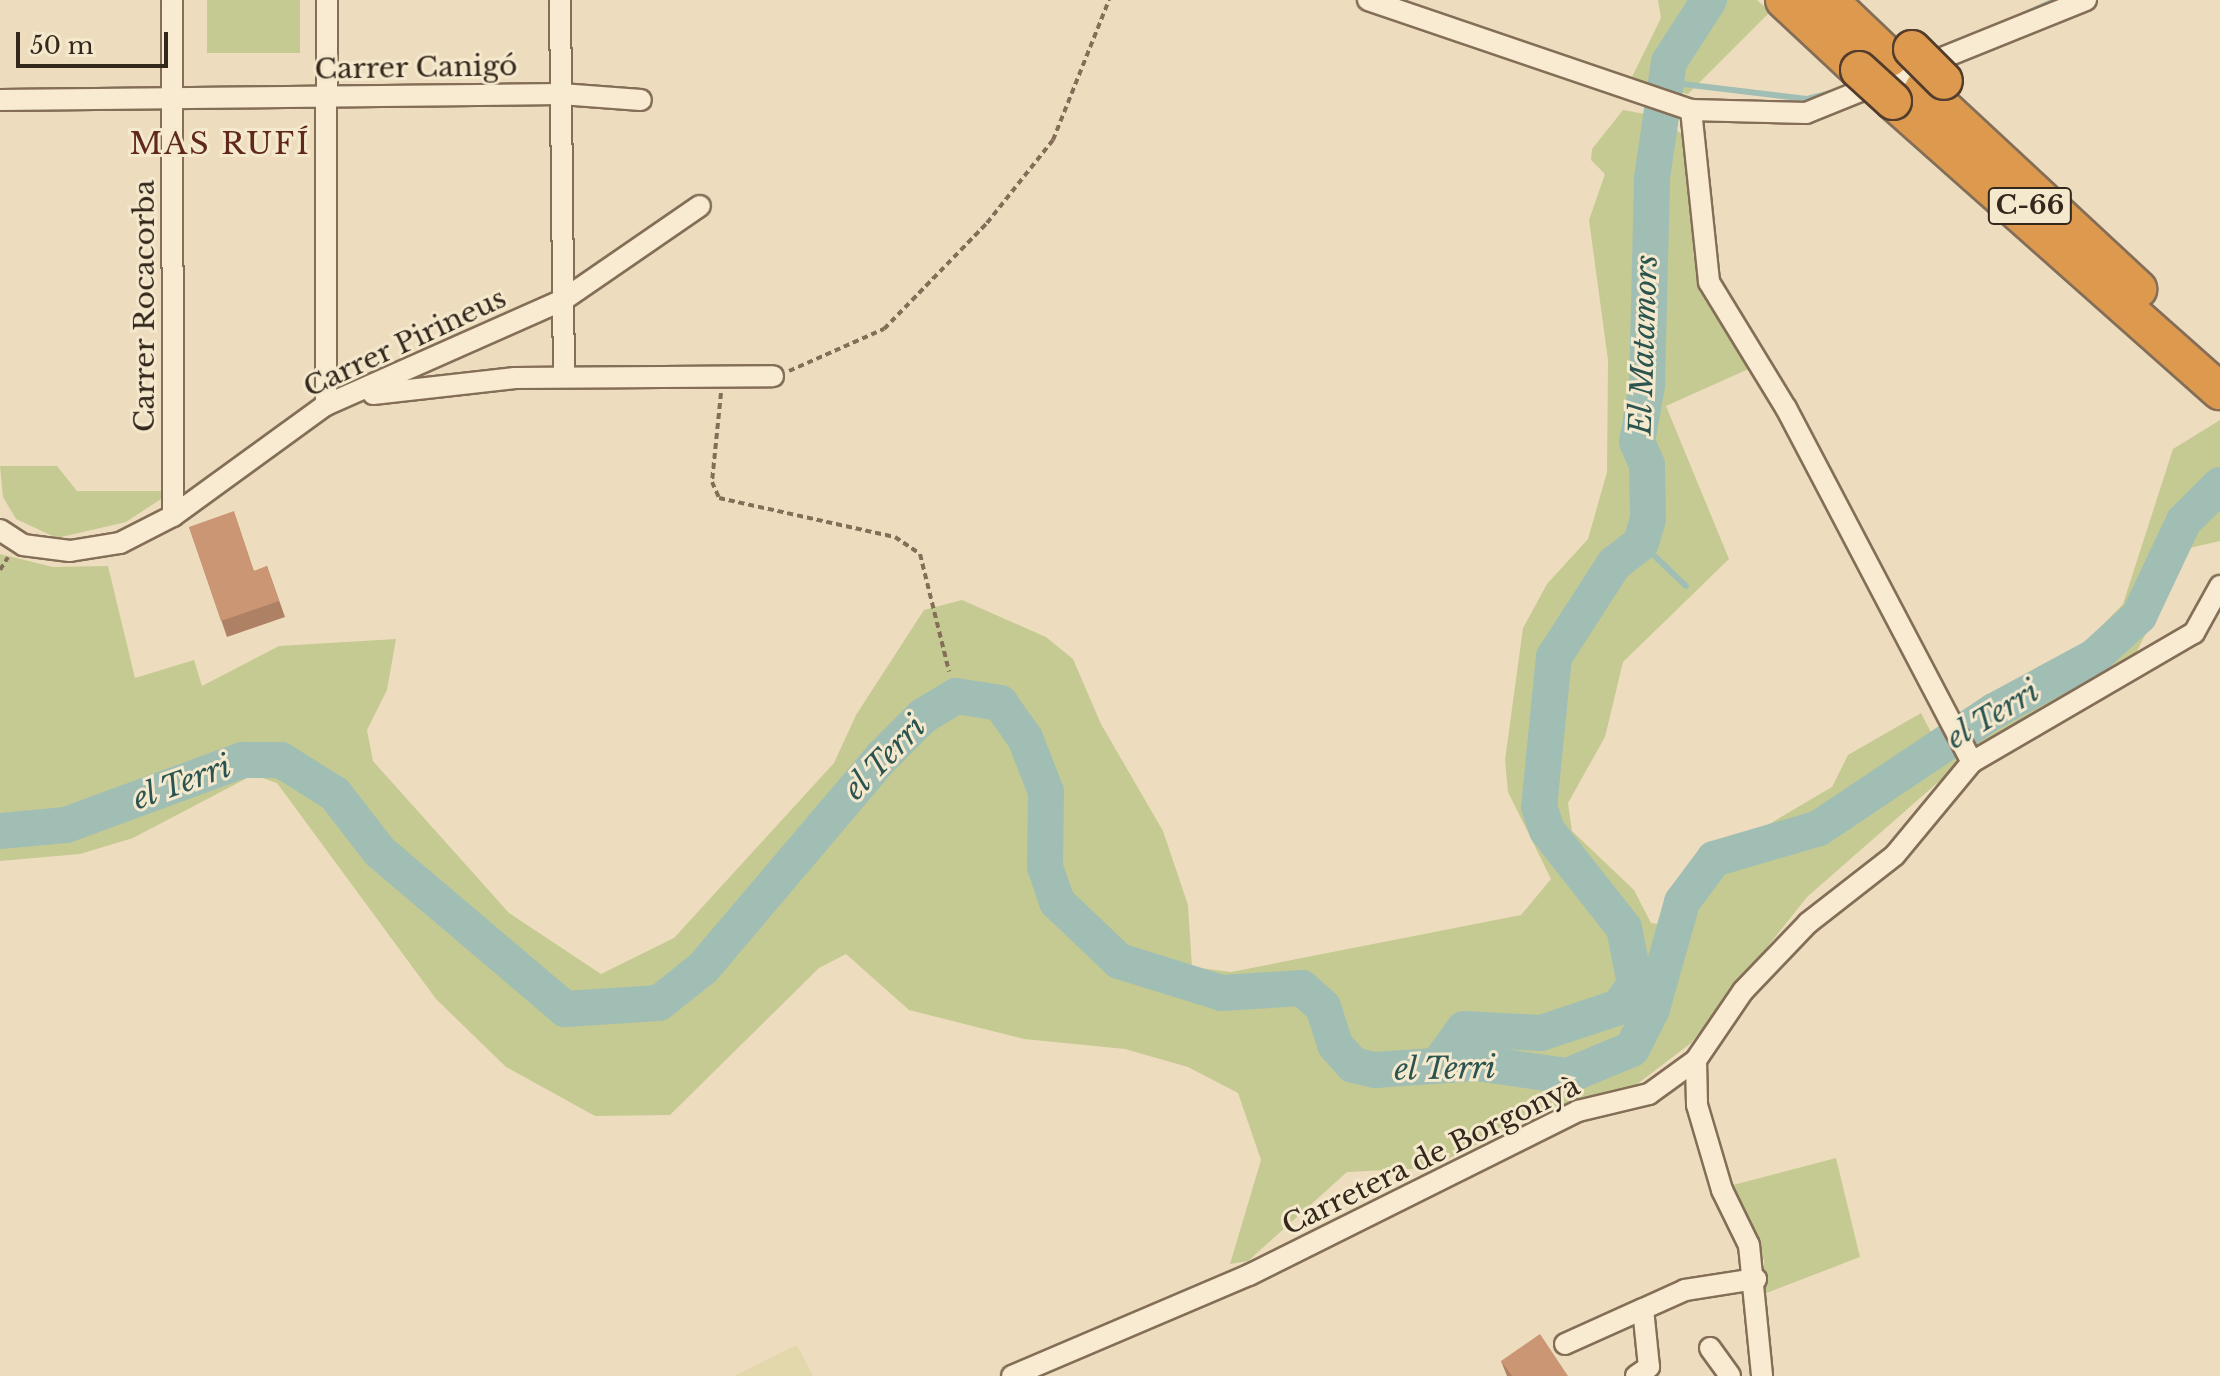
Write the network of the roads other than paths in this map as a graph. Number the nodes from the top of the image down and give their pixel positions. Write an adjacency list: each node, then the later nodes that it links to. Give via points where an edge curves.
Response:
1 (172, 0): 13 (street, Carrer Rocacorba)
2 (327, 0): 14 (street)
3 (560, 0): 12 (street)
4 (1368, 0): 17 (street)
5 (1784, 0): 10 (highway)
6 (1811, 0): 10 (highway, C-66)
7 (1829, 0): 10 (highway, C-66)
8 (1860, 0): 10 (highway)
9 (2086, 0): 17 (street, via 1806,113)
10 (1885, 60): 11 (highway, C-66)
11 (1917, 91): 20 (highway, C-66); 23 (highway, via 2115,300 2148,321)
12 (561, 94): 14 (street, Carrer Canigó); 16 (street, Carrer Canigó); 19 (street)
13 (173, 98): 14 (street, Carrer Canigó); 15 (street, Carrer Canigó); 25 (street, Carrer Rocacorba)
14 (325, 99): 24 (street)
15 (0, 100)
16 (641, 100)
17 (1685, 107): 28 (street, via 1709,282 1786,408)
18 (700, 206): 19 (street, Carrer Pirineus)
19 (563, 300): 22 (street); 24 (street, Carrer Pirineus)
20 (2220, 366)
21 (773, 376): 22 (street)
22 (564, 377): 24 (street, via 422,383)
23 (2220, 391)
24 (326, 405): 25 (street, Carrer Pirineus)
25 (173, 516): 26 (street, Carrer Pirineus, via 120,543 70,551 23,545)
26 (0, 530)
27 (2220, 586): 28 (street, Carretera de Borgonyà, via 2194,633)
28 (1972, 762): 29 (street, Carretera de Borgonyà, via 1895,855 1808,923 1743,991)
29 (1696, 1060): 30 (street, via 1697,1105); 34 (street, Carretera de Borgonyà, via 1649,1094 1578,1111 1249,1275)
30 (1756, 1279): 31 (street, via 1685,1290); 37 (street)
31 (1643, 1309): 32 (street); 35 (street, via 1649,1367)
32 (1565, 1344)
33 (1710, 1348): 36 (street)
34 (1012, 1376)
35 (1636, 1376)
36 (1730, 1376)
37 (1762, 1376)

